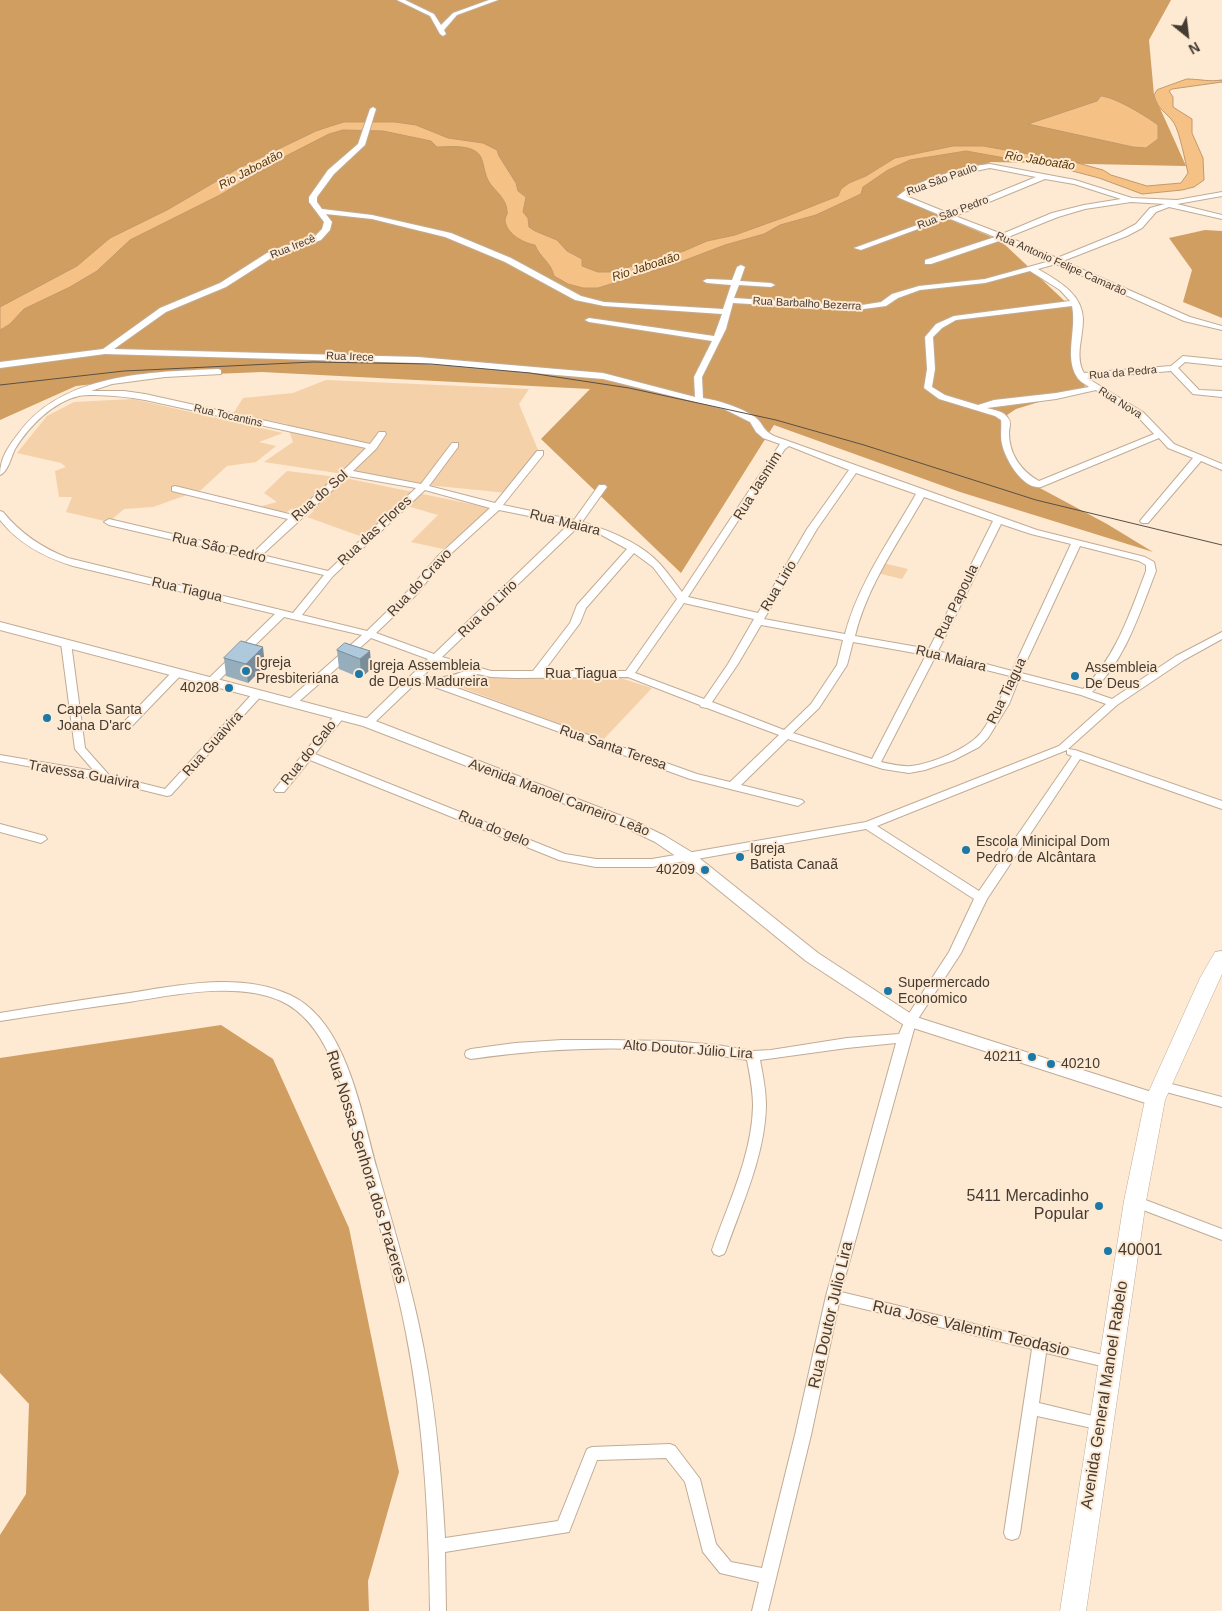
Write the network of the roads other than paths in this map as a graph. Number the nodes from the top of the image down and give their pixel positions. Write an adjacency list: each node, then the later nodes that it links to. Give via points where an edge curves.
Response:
1 (400, 0): 2 (street, via 432,15 442,31 454,14)
2 (495, 0)
3 (373, 109): 10 (street, Rua Irecê, via 361,145 331,172 316,191 313,202)
4 (1046, 176): 6 (street, Rua São Paulo, via 983,166 906,192); 7 (street, Rua São Paulo); 11 (street, Rua São Pedro)
5 (1222, 194): 8 (street)
6 (901, 197): 11 (street, Rua Antonio Felipe Camarão)
7 (1130, 200): 8 (street); 13 (street, via 1096,204 1055,215)
8 (1177, 202): 9 (street, Rua Barbalho Bezerra)
9 (1168, 204): 12 (street); 16 (street, Rua Barbalho Bezerra, via 1153,210 1139,226 1124,234)
10 (320, 211): 24 (street, via 372,217 448,235 508,260 578,298 604,304); 28 (street, Rua Irecê, via 328,226 318,238 270,255 224,285 164,310)
11 (948, 216): 13 (street, Rua Antonio Felipe Camarão); 14 (street, Rua São Pedro)
12 (1222, 218)
13 (1002, 237): 15 (street); 16 (street, Rua Antonio Felipe Camarão)
14 (858, 248)
15 (928, 262)
16 (1055, 262): 18 (street, Rua Barbalho Bezerra); 26 (street, Rua Antonio Felipe Camarão, via 1187,319)
17 (741, 267): 20 (street)
18 (1031, 268): 22 (street, Rua Barbalho Bezerra, via 985,281 920,288 865,308); 23 (street, via 1063,288)
19 (707, 281): 20 (street)
20 (736, 283): 21 (street); 22 (street)
21 (771, 285)
22 (729, 302): 24 (street)
23 (1076, 303): 33 (street, via 1079,319 1075,354); 38 (street, via 963,316 933,331 928,344 931,369 928,388 942,397)
24 (727, 312): 27 (street)
25 (589, 320): 27 (street)
26 (1222, 328)
27 (717, 339): 37 (street, via 698,377)
28 (105, 351): 30 (street, Rua Irece); 37 (street, Rua Irece, via 418,360 555,370 603,376)
29 (1222, 363): 31 (street, Rua da Pedra, via 1183,359)
30 (0, 365)
31 (1173, 368): 33 (street, Rua da Pedra); 36 (street, via 1196,392)
32 (218, 372): 35 (street, Rua Tocantins, via 164,374 112,381)
33 (1080, 376): 34 (street, Rua Nova)
34 (1095, 388): 38 (street); 40 (street, Rua Nova, via 1140,414)
35 (82, 393): 44 (street, Rua Tocantins, via 145,397); 45 (street, Rua Tocantins, via 48,406)
36 (1222, 394)
37 (698, 400): 41 (street, Rua Irece, via 711,401 748,418 760,431)
38 (978, 408): 40 (street, via 1004,418 1013,464 1038,485)
39 (382, 434): 44 (street, Rua do Sol)
40 (1159, 435): 47 (street, Rua Nova, via 1171,446)
41 (786, 444): 49 (street, Rua Jasmim, via 807,449); 67 (street, Rua Jasmim)
42 (456, 445): 52 (street, Rua das Flores)
43 (0, 447): 45 (street)
44 (374, 447): 51 (street, Rua do Sol)
45 (11, 449): 50 (street, Rua Tocantins)
46 (540, 453): 56 (street, Rua do Cravo)
47 (1199, 458): 48 (street, Rua Nova); 60 (street)
48 (1222, 467)
49 (854, 469): 55 (street, Rua Jasmim); 70 (street, Rua Lirio, via 812,529)
50 (0, 472)
51 (347, 473): 52 (street, Rua Maiara); 58 (street, Rua do Sol)
52 (423, 486): 56 (street, Rua Maiara); 66 (street, Rua das Flores)
53 (602, 487): 62 (street, Rua do Lirio)
54 (175, 489): 58 (street)
55 (922, 492): 59 (street, Rua Jasmim); 74 (street, via 874,576 855,614)
56 (497, 507): 62 (street, Rua Maiara); 72 (street, Rua do Cravo, via 442,558 411,594)
57 (0, 514): 68 (street, Rua Tiagua, via 12,530 50,556)
58 (294, 518): 65 (street, Rua do Sol)
59 (998, 520): 63 (street, Rua Jasmim); 76 (street, Rua Papoula)
60 (1145, 521)
61 (109, 522): 65 (street, Rua São Pedro)
62 (576, 523): 64 (street, Rua Maiara, via 606,533); 77 (street, Rua do Lirio)
63 (1076, 544): 82 (street, Rua Tiagua); 86 (street, Rua Jasmim, via 1142,559 1151,564 1152,571 1116,656 1098,682)
64 (633, 548): 67 (street, Rua Maiara, via 656,565); 80 (street, via 581,607 575,623)
65 (256, 556): 66 (street, Rua São Pedro)
66 (330, 574): 69 (street, Rua das Flores)
67 (682, 599): 70 (street, Rua Maiara); 81 (street, Rua Jasmim)
68 (282, 614): 69 (street, Rua Tiagua); 85 (street)
69 (295, 617): 72 (street, Rua Tiagua)
70 (759, 619): 74 (street, Rua Maiara); 90 (street, Rua Lirio)
71 (0, 626): 75 (main road, Avenida Manoel Carneiro Leão)
72 (369, 634): 77 (street, Rua Tiagua); 88 (street, Rua do Cravo)
73 (1222, 635): 89 (street, via 1180,658)
74 (848, 637): 76 (street, Rua Maiara); 94 (street, via 842,665 815,706)
75 (66, 643): 79 (main road, Avenida Manoel Carneiro Leão); 100 (street, via 80,749)
76 (932, 653): 82 (street, Rua Maiara); 99 (street, Rua Papoula)
77 (437, 658): 78 (street, Rua Tiagua); 83 (street, Rua do Lirio)
78 (478, 670): 80 (street, Rua Tiagua, via 506,675); 84 (street, via 453,679)
79 (176, 673): 85 (main road, Avenida Manoel Carneiro Leão); 93 (street)
80 (536, 674): 81 (street, Rua Tiagua)
81 (628, 674): 90 (street, Rua Tiagua)
82 (1015, 676): 86 (street, Rua Maiara); 99 (street, Rua Tiagua, via 1000,711 975,745 921,768 897,769)
83 (416, 677): 84 (street); 92 (street, Rua do Lirio)
84 (431, 681): 101 (street, Rua Santa Teresa, via 694,777)
85 (212, 682): 87 (main road, Avenida Manoel Carneiro Leão)
86 (1085, 693): 89 (street, Rua Maiara)
87 (258, 694): 88 (main road, Avenida Manoel Carneiro Leão); 103 (street, Rua Guaivira)
88 (291, 703): 91 (main road, Avenida Manoel Carneiro Leão)
89 (1113, 703): 95 (street)
90 (706, 704): 94 (street, Rua Tiagua)
91 (339, 717): 92 (main road, Avenida Manoel Carneiro Leão); 96 (street, Rua do Galo)
92 (368, 723): 109 (main road, Avenida Manoel Carneiro Leão, via 618,819 660,838)
93 (125, 726)
94 (785, 734): 99 (street, Rua Tiagua); 101 (street)
95 (1063, 748): 97 (street); 106 (street, Rua do gelo)
96 (307, 755): 102 (street, Rua do Galo); 109 (street, Rua do gelo, via 563,857 620,864)
97 (1077, 756): 105 (street); 110 (street, Rua Doutor Julio Lira)
98 (0, 758): 100 (street, Travessa Guaivira)
99 (875, 763)
100 (106, 778): 103 (street, Travessa Guaivira)
101 (732, 787): 104 (street, Rua Santa Teresa)
102 (280, 790)
103 (167, 793)
104 (798, 802)
105 (1222, 805)
106 (868, 825): 109 (street, Rua do gelo); 110 (street)
107 (0, 828): 108 (street)
108 (41, 839)
109 (688, 857): 114 (main road, Avenida Manoel Carneiro Leão, via 812,957)
110 (981, 898): 114 (street, Rua Doutor Julio Lira, via 955,952)
111 (1222, 957): 112 (main road, Avenida General Manoel Rabelo)
112 (1216, 980): 118 (main road, Avenida General Manoel Rabelo)
113 (0, 1017): 129 (street, Rua Nossa Senhora dos Prazeres, via 139,995 226,987 283,996 300,1005 314,1019 337,1058 401,1278 414,1335 435,1495)
114 (910, 1021): 115 (street, Rua Doutor Julio Lira); 118 (main road, Avenida Manoel Carneiro Leão)
115 (904, 1038): 117 (street, Alto Doutor Júlio Lira); 123 (street, Rua Doutor Julio Lira)
116 (471, 1054): 117 (street, Alto Doutor Júlio Lira, via 552,1045 609,1045 670,1046)
117 (753, 1056): 122 (street, via 758,1120 740,1189)
118 (1157, 1093): 119 (street); 120 (main road, Avenida General Manoel Rabelo)
119 (1222, 1102)
120 (1135, 1201): 121 (street); 125 (main road, Avenida General Manoel Rabelo)
121 (1222, 1235)
122 (719, 1250)
123 (833, 1296): 124 (street, Rua Jose Valentim Teodasio); 130 (street, Rua Doutor Julio Lira)
124 (1040, 1346): 125 (street, Rua Jose Valentim Teodasio); 126 (street)
125 (1110, 1362): 127 (main road, Avenida General Manoel Rabelo)
126 (1031, 1408): 127 (street); 128 (street)
127 (1101, 1424): 133 (main road, Avenida General Manoel Rabelo)
128 (1012, 1533)
129 (438, 1546): 130 (street, via 562,1527 592,1454 670,1451 692,1479 709,1547 726,1568); 131 (street, Rua Nossa Senhora dos Prazeres)
130 (769, 1577): 132 (street, Rua Doutor Julio Lira)
131 (438, 1611)
132 (760, 1611)
133 (1073, 1611)

